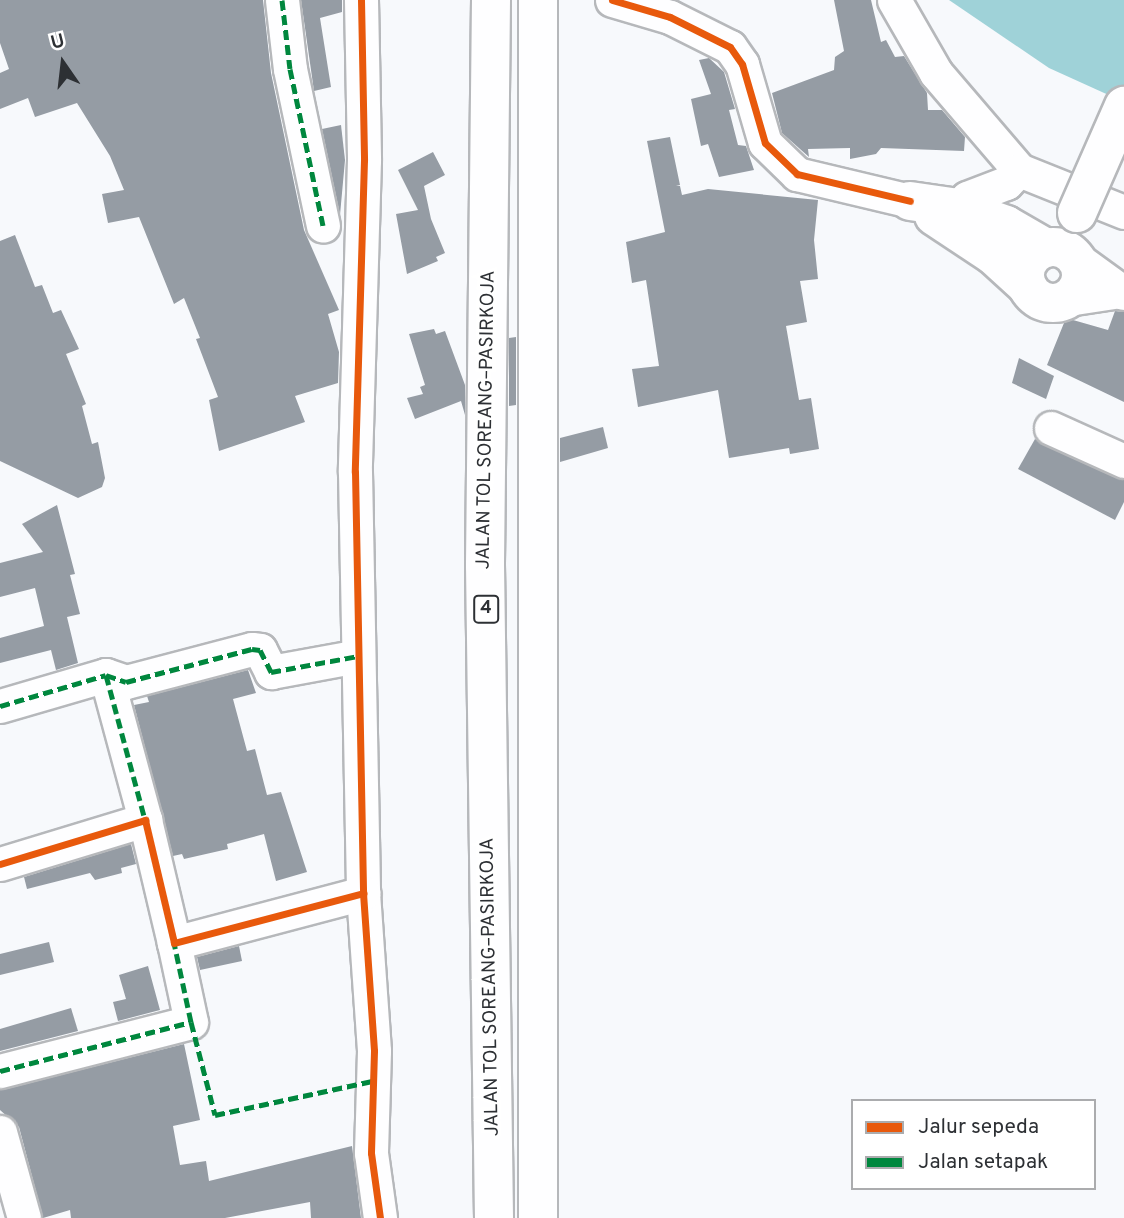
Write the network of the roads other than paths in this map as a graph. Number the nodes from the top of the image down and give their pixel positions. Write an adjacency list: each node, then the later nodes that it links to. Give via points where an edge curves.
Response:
1 (282, 0): 12 (street, via 290,69)
2 (361, 0): 19 (street, via 364,160 355,472)
3 (491, 0): 30 (main road, JALAN TOL SOREANG–PASIRKOJA / 4, via 485,565)
4 (538, 0): 31 (main road)
5 (612, 0): 9 (street, via 670,17 730,47 742,64 765,143 797,174)
6 (894, 0): 8 (street, via 936,73)
7 (1124, 106): 13 (main road, bridge)
8 (1019, 170): 10 (street); 11 (street, via 1006,183 977,193)
9 (910, 201): 11 (main road)
10 (1124, 212)
11 (953, 216): 13 (main road); 14 (main road)
12 (323, 226)
13 (1064, 241): 14 (main road, via 1030,258); 15 (street); 16 (main road, via 1080,283)
14 (1027, 286): 16 (main road, via 1049,303)
15 (1122, 292): 16 (street)
16 (1068, 299)
17 (1051, 428): 18 (street)
18 (1124, 461)
19 (358, 656): 20 (street, via 271,672 260,650 252,649 126,682); 24 (street)
20 (106, 675): 21 (street); 22 (street)
21 (0, 706)
22 (145, 820): 23 (street); 25 (street)
23 (0, 864)
24 (363, 893): 25 (street); 29 (street, via 374,1051 371,1153)
25 (174, 943): 26 (street, via 191,1022)
26 (0, 1071)
27 (0, 1132): 28 (street)
28 (24, 1218)
29 (380, 1218)
30 (494, 1218)
31 (537, 1218)

